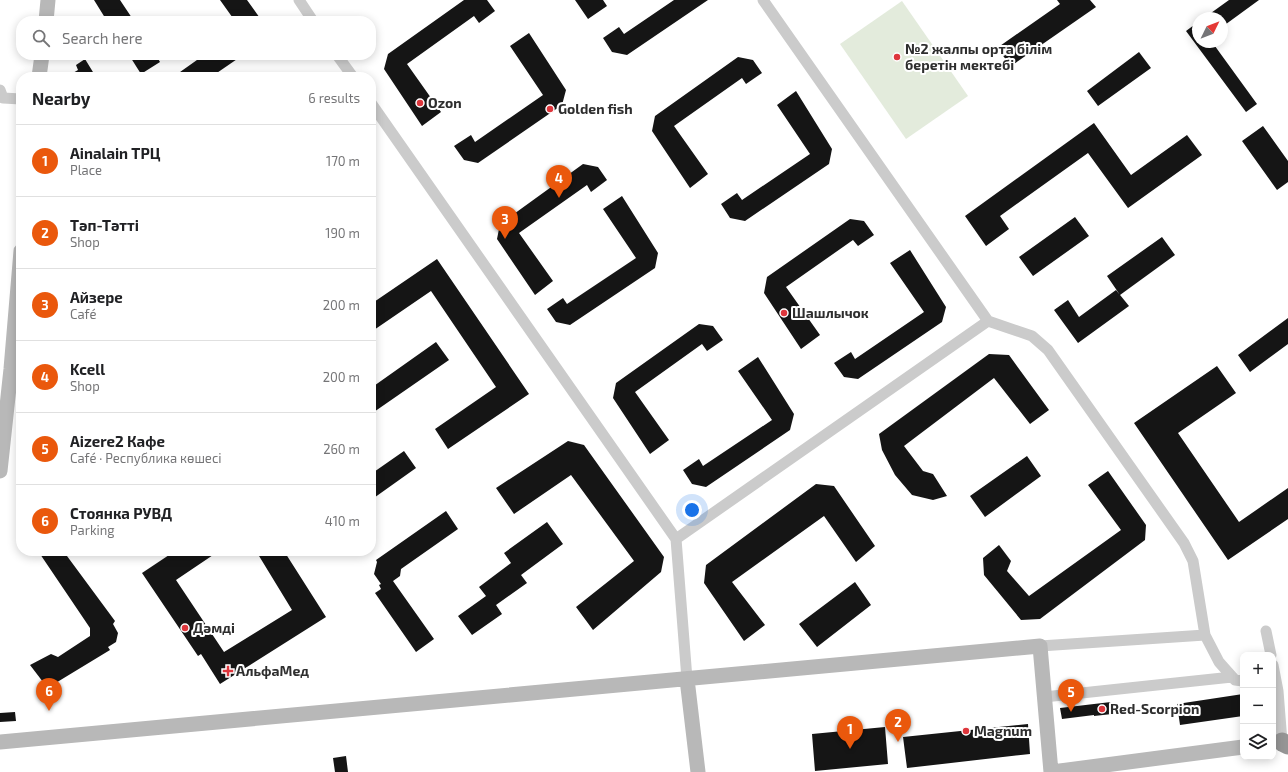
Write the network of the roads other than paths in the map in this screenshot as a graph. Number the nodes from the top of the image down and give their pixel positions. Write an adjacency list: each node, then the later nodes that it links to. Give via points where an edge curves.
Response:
1 (48, 0): 4 (street)
2 (299, 0): 5 (street)
3 (764, 0): 14 (street)
4 (46, 16)
5 (310, 16)
6 (41, 60): 8 (street)
7 (341, 60): 9 (street)
8 (40, 72)
9 (349, 72)
10 (1, 96): 11 (street)
11 (16, 98)
12 (376, 110): 16 (street)
13 (16, 310): 15 (street)
14 (988, 321): 16 (street); 18 (street, via 1032,336 1048,350 1184,543 1193,561)
15 (0, 471)
16 (676, 539): 22 (street)
17 (1266, 631): 20 (street)
18 (1205, 635): 19 (street); 21 (street, via 1219,662)
19 (1040, 646): 22 (street); 25 (street)
20 (1270, 652)
21 (1232, 677): 23 (street); 25 (street)
22 (687, 679): 26 (street); 29 (street)
23 (1240, 681)
24 (1276, 689): 27 (street)
25 (1044, 697): 30 (street)
26 (0, 742)
27 (1283, 743)
28 (1240, 747): 30 (street)
29 (698, 772)
30 (1052, 772)

